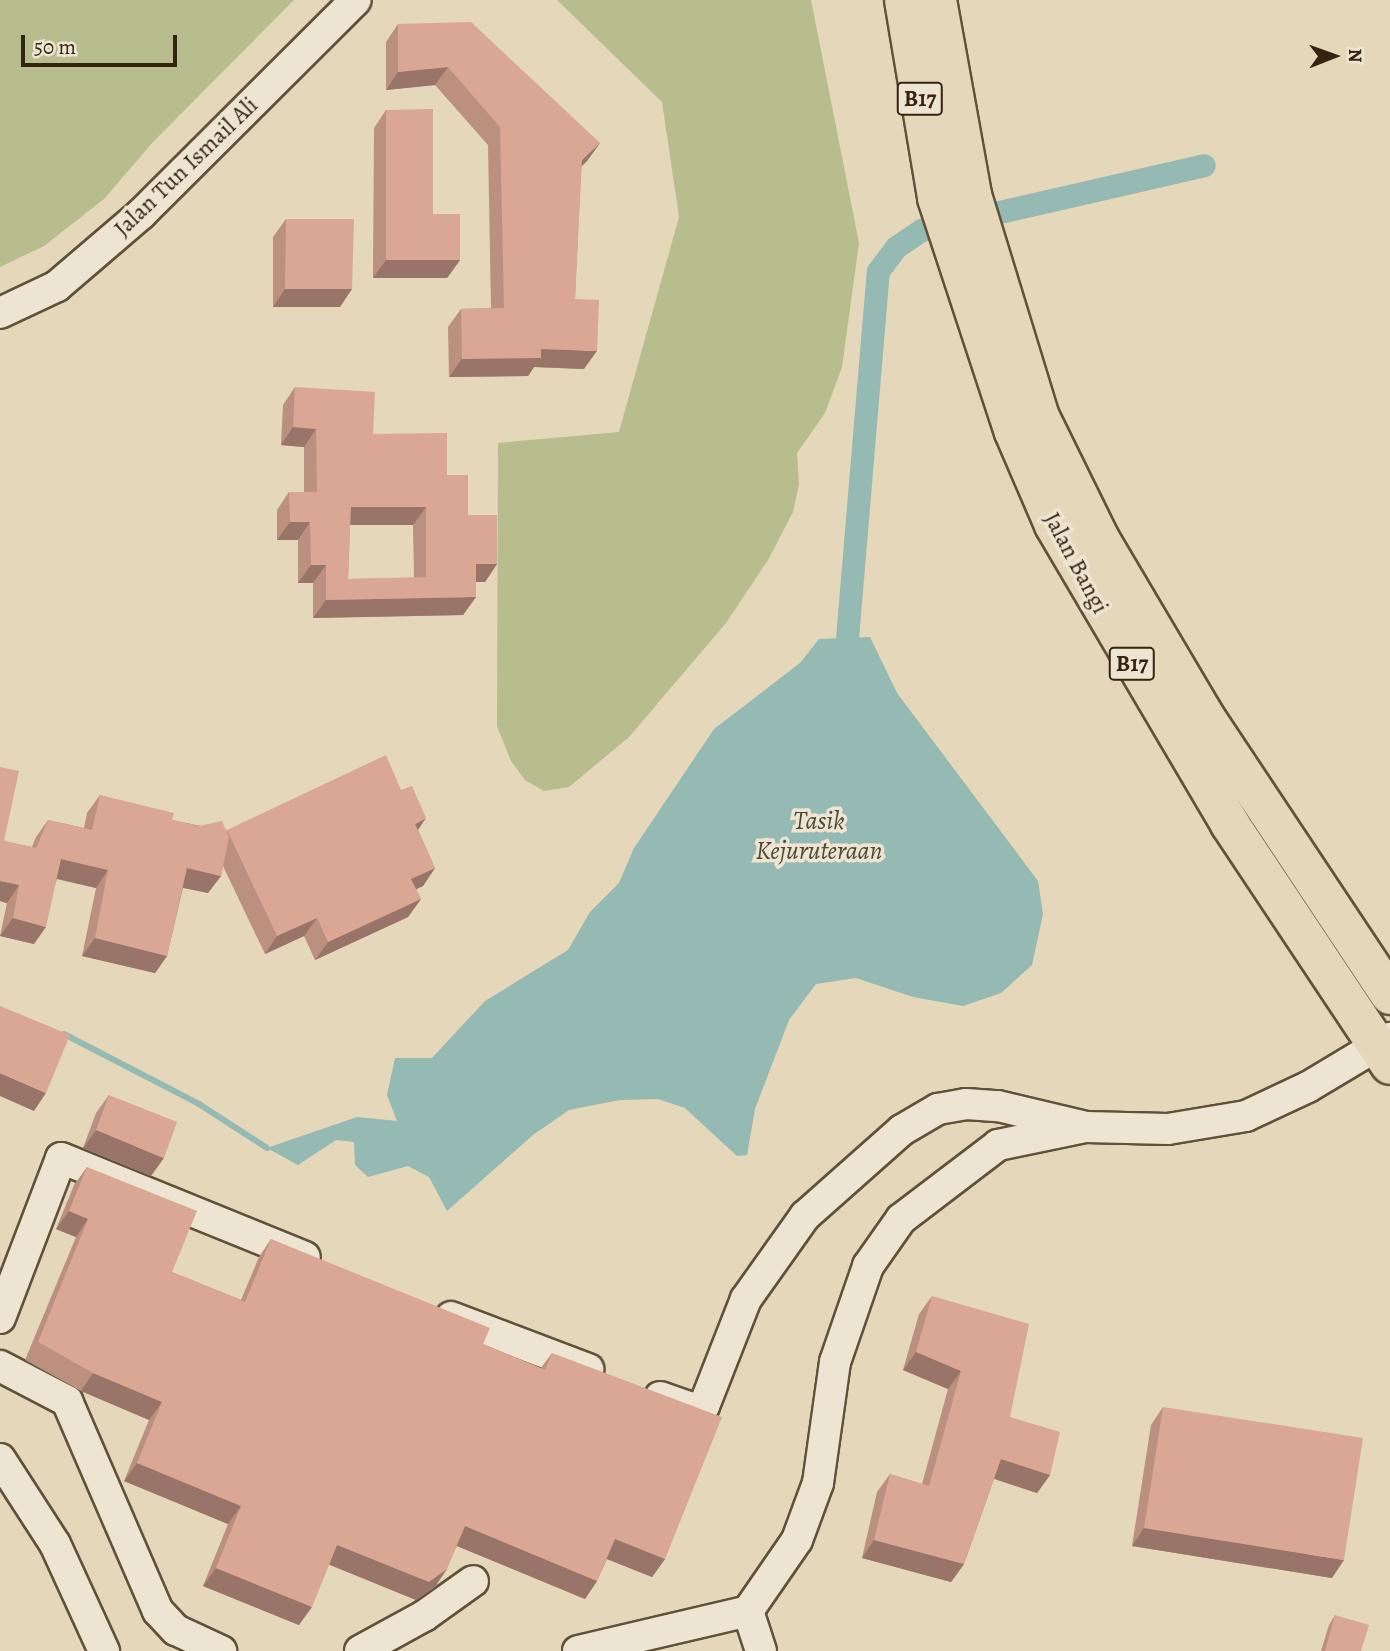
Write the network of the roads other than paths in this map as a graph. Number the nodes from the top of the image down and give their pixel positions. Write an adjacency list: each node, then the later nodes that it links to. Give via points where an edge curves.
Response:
1 (356, 0): 6 (street, Jalan Tun Ismail Ali, via 141,214 57,286)
2 (904, 0): 4 (main road, Jalan Bangi / B17)
3 (937, 0): 4 (main road, Jalan Bangi / B17)
4 (954, 196): 5 (main road, Jalan Bangi / B17)
5 (968, 243): 7 (main road, Jalan Bangi / B17, via 1040,417 1100,539 1204,715); 8 (main road, Jalan Bangi / B17, via 1014,432 1054,525 1223,813)
6 (0, 313)
7 (1390, 995)
8 (1386, 1050): 9 (street, via 1246,1116 1168,1129)
9 (1086, 1127): 11 (street, via 998,1106 966,1104 938,1109 902,1130 805,1216 746,1299 704,1406 692,1408); 16 (street, via 998,1145 901,1219 868,1266 835,1362 818,1483 797,1540)
10 (328, 1266): 12 (street, via 61,1158)
11 (426, 1307)
12 (0, 1318)
13 (0, 1366): 17 (street, via 67,1401 76,1414 158,1611)
14 (0, 1459): 18 (street, via 55,1544)
15 (473, 1581): 20 (street, via 424,1616)
16 (748, 1611): 21 (street); 22 (street)
17 (180, 1642): 19 (street)
18 (104, 1651)
19 (221, 1651)
20 (360, 1651)
21 (578, 1651)
22 (761, 1651)

